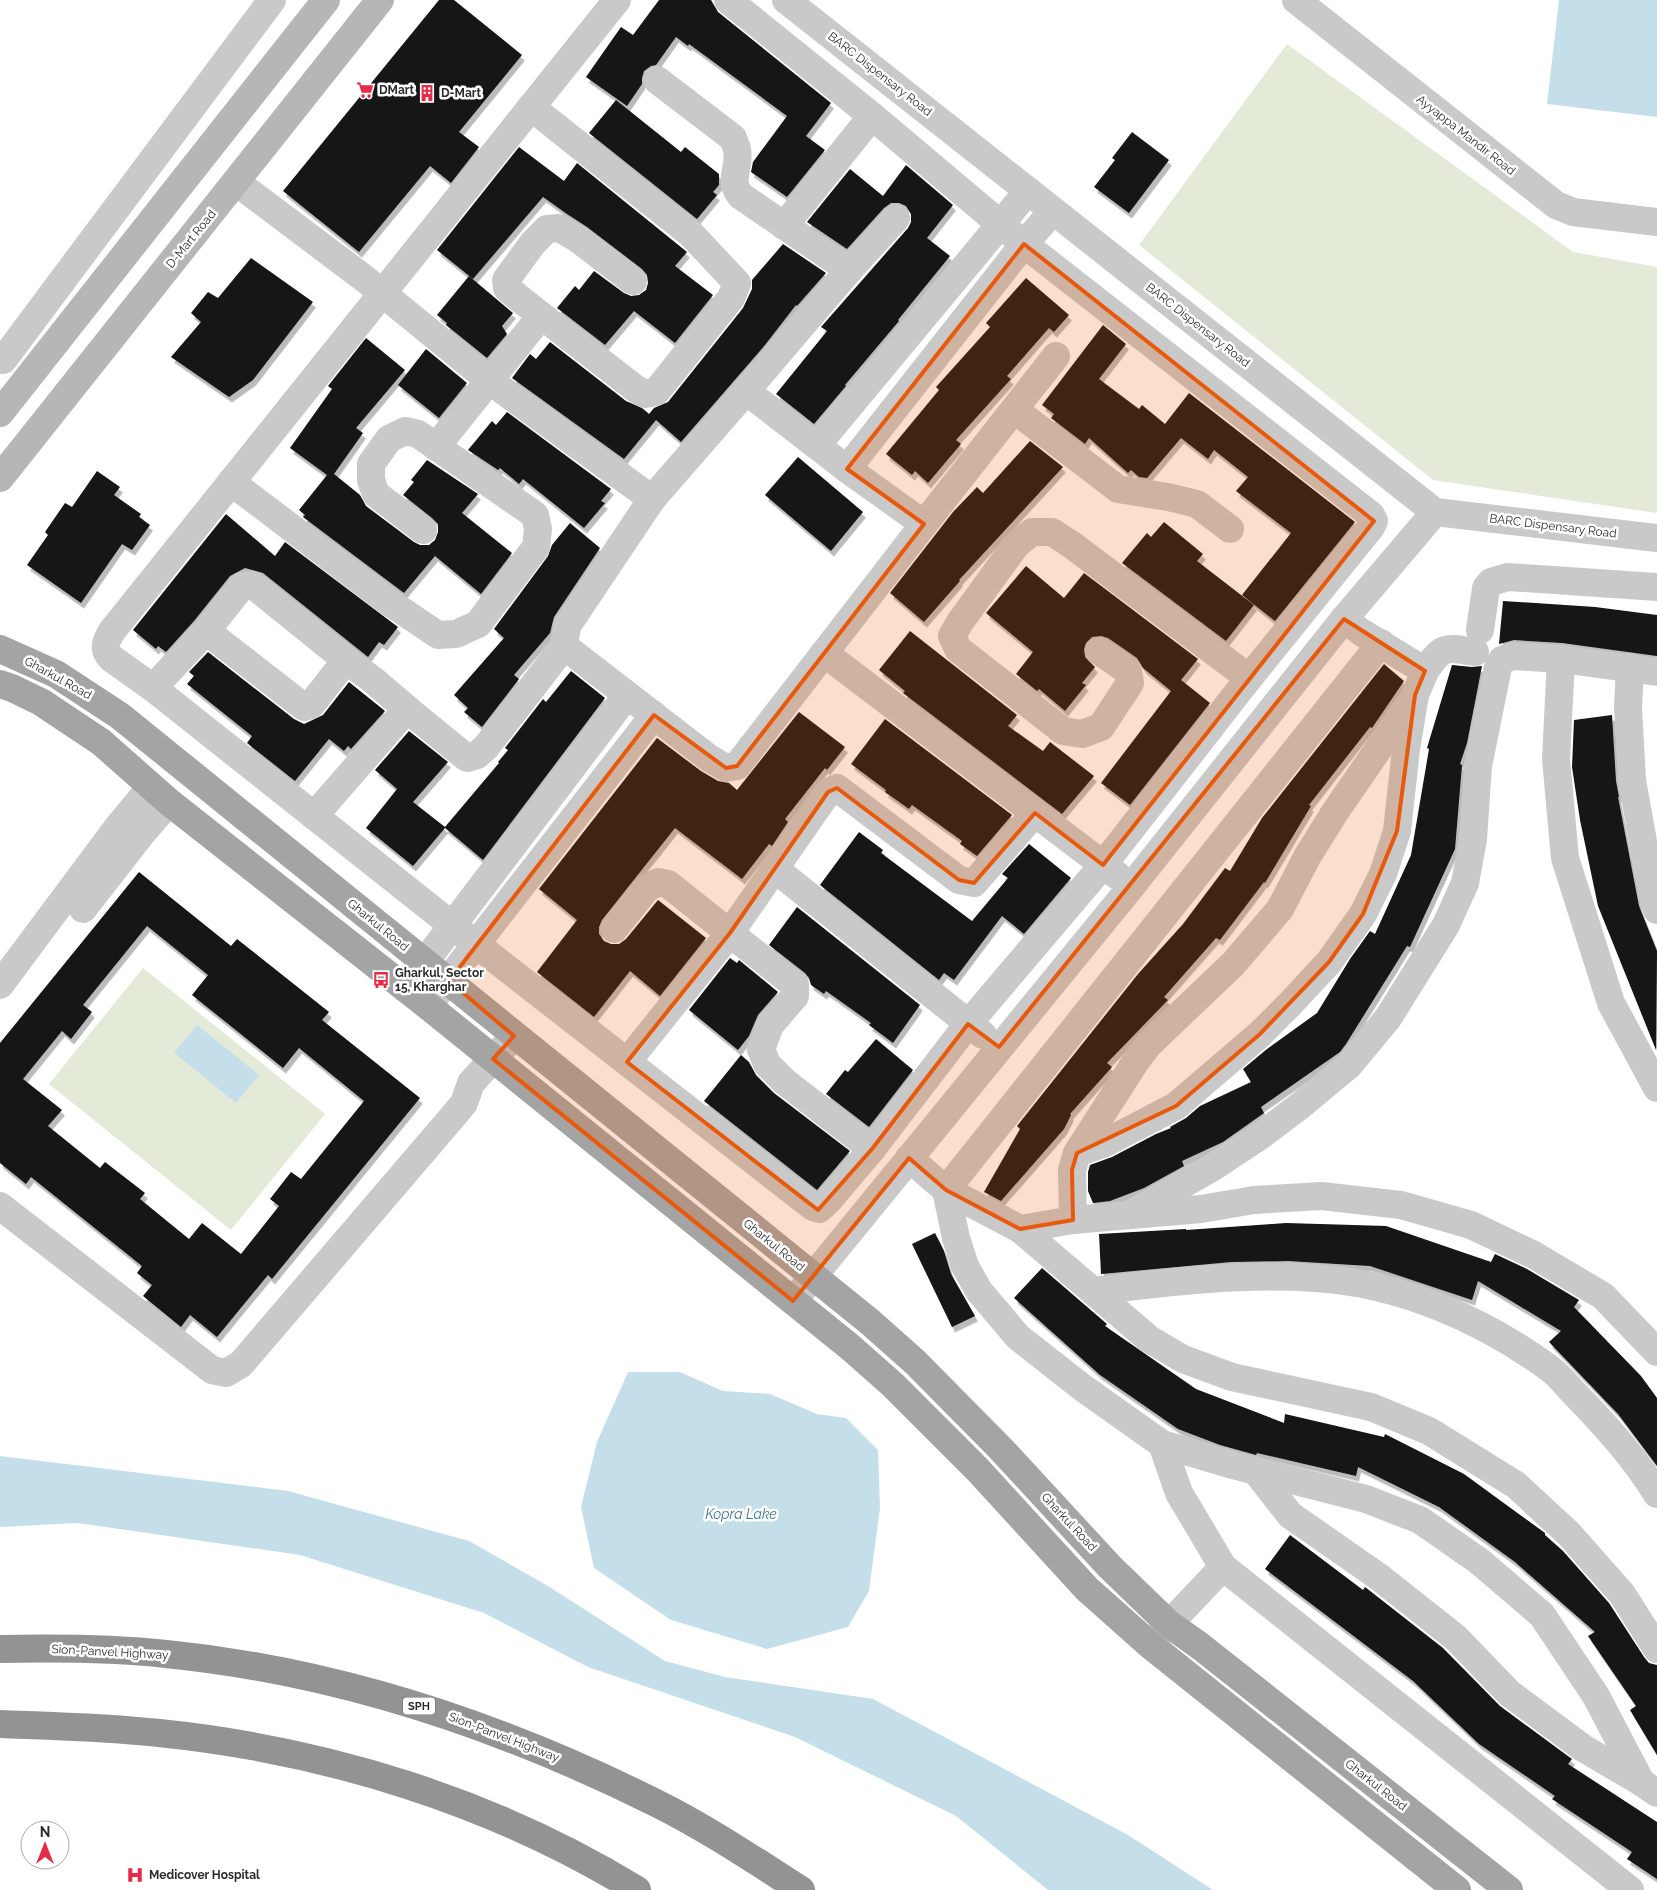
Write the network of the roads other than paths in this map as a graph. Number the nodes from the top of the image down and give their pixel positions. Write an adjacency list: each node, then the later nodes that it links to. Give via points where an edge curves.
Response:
1 (272, 0): 24 (street)
2 (326, 0): 28 (main road)
3 (380, 0): 11 (main road, D-Mart Road)
4 (617, 0): 9 (street)
5 (728, 0): 10 (street)
6 (786, 0): 12 (street, BARC Dispensary Road)
7 (1296, 0): 15 (street, Ayyappa Mandir Road, via 1556,205 1573,212)
8 (657, 80): 17 (street, via 733,138 737,150 735,190)
9 (531, 106): 21 (street); 22 (street, via 691,234 737,283 731,298 656,392 645,394)
10 (872, 116): 16 (street); 17 (street)
11 (236, 182): 21 (street); 32 (main road, D-Mart Road)
12 (1028, 191): 13 (street, BARC Dispensary Road); 16 (street)
13 (1053, 211): 18 (street); 35 (street, BARC Dispensary Road)
14 (896, 218): 19 (street)
15 (1657, 222)
16 (1002, 224): 18 (street); 29 (street)
17 (784, 226): 19 (street)
18 (1024, 244): 31 (street); 52 (street, via 1371,515 1374,521 1371,527)
19 (849, 270): 26 (street)
20 (633, 281): 22 (street, via 578,239 559,228 547,230 533,243 506,280 507,288)
21 (382, 293): 25 (street); 33 (street)
22 (541, 316): 25 (street)
23 (1056, 356): 27 (street)
24 (3, 360)
25 (490, 381): 30 (street); 34 (street)
26 (746, 391): 29 (street); 34 (street)
27 (1015, 410): 36 (street); 37 (street, via 1118,490 1197,504)
28 (0, 413)
29 (817, 445): 31 (street)
30 (436, 447): 33 (street, via 535,515 538,529 536,547 478,624 456,634 438,635 397,608); 38 (street, via 418,434 404,431 389,439 371,464 371,480 376,494)
31 (847, 469): 36 (street)
32 (0, 478)
33 (231, 482): 55 (street, via 105,641 106,653)
34 (652, 499): 44 (street, via 567,626)
35 (1435, 512): 39 (street, BARC Dispensary Road); 41 (street)
36 (924, 524): 47 (street)
37 (1230, 529)
38 (422, 530)
39 (1657, 538)
40 (1657, 587): 53 (street, via 1508,577 1491,582 1486,588 1477,641 1437,654)
41 (1344, 620): 43 (street); 66 (street)
42 (206, 631): 49 (street, via 304,707 311,704); 49 (street, via 242,586 253,585); 55 (street)
43 (1382, 643): 53 (street); 89 (street)
44 (564, 646): 56 (street); 57 (street, via 477,755 466,758)
45 (0, 649): 73 (main road, Gharkul Road, via 56,674 120,716)
46 (1099, 651): 52 (street, via 1128,671 1130,683 1101,727 1082,734 1063,731 958,650 952,636 1016,546 1032,532 1052,532)
47 (824, 653): 58 (street, via 737,766 726,768 709,758); 60 (street)
48 (1561, 659): 50 (street); 83 (street, via 1556,759 1565,858 1611,1003); 91 (street, via 1513,656 1502,660 1498,667 1478,766 1473,839 1465,883 1446,925 1388,1018 1349,1065 1301,1105 1213,1167)
49 (346, 660): 57 (street)
50 (1630, 667): 51 (street); 63 (street, via 1628,707 1632,780)
51 (1657, 672)
52 (1249, 678): 64 (street)
53 (1420, 683): 86 (street, via 1334,812 1280,910 1234,964 1149,1044); 86 (street, via 1406,749 1397,832 1383,874 1363,914 1329,962 1260,1034 1176,1106 1105,1143)
54 (0, 684): 59 (main road, via 41,702 72,721)
55 (153, 688): 61 (street)
56 (628, 695): 58 (street); 69 (street)
57 (407, 708): 61 (street)
58 (654, 715): 72 (street)
59 (160, 794): 62 (street); 76 (main road)
60 (1035, 813): 64 (street); 65 (street, via 974,883 959,880 837,788 828,792)
61 (314, 816): 69 (street)
62 (126, 835): 68 (street); 75 (street)
63 (1651, 840): 67 (street)
64 (1103, 864): 66 (street); 78 (street)
65 (775, 869): 71 (street); 78 (street)
66 (1131, 887): 80 (street)
67 (1656, 905)
68 (84, 910)
69 (453, 925): 72 (street); 73 (street)
70 (614, 929): 71 (street, via 646,889 658,882 668,884)
71 (730, 933): 82 (street); 85 (street, via 795,985 795,996 770,1025 761,1049 767,1064 785,1082)
72 (477, 945): 74 (street); 82 (street)
73 (424, 963): 74 (main road, Gharkul Road); 76 (street)
74 (448, 981): 77 (street); 79 (main road, Gharkul Road)
75 (0, 985)
76 (405, 988): 77 (main road)
77 (428, 1006): 81 (main road)
78 (968, 1024): 80 (street); 85 (street)
79 (514, 1036): 81 (street); 94 (main road, Gharkul Road)
80 (999, 1047): 87 (street)
81 (492, 1059): 84 (street, via 471,1083 464,1102); 96 (main road)
82 (627, 1062): 85 (street, via 819,1209)
83 (1657, 1088)
84 (448, 1108): 88 (street); 90 (street, via 242,1364 226,1373 212,1370)
85 (872, 1149)
86 (1077, 1153): 92 (street, via 1072,1170)
87 (909, 1158): 89 (street); 94 (street)
88 (393, 1167)
89 (946, 1190): 93 (street); 98 (street, via 965,1266 979,1291 1018,1336 1083,1388)
90 (0, 1206)
91 (1129, 1215): 92 (street); 97 (street, via 1201,1209 1254,1200 1321,1196 1401,1205 1471,1225 1534,1254 1603,1296)
92 (1073, 1220): 93 (street)
93 (1020, 1229): 95 (street)
94 (813, 1277): 96 (street); 102 (main road, Gharkul Road, via 915,1362 1110,1567)
95 (1093, 1291): 100 (street, via 1179,1280 1257,1276 1317,1278 1371,1286 1429,1302 1507,1341 1550,1369 1609,1428); 105 (street, via 1149,1339 1183,1358 1232,1377 1370,1407 1429,1431 1508,1480 1569,1534 1622,1594)
96 (793, 1301): 103 (main road, via 893,1384 978,1470 1087,1589)
97 (1657, 1352)
98 (1162, 1444): 99 (street); 101 (street, via 1179,1492)
99 (1255, 1470): 107 (street, via 1290,1515 1378,1577 1456,1638 1509,1693 1583,1748); 107 (street, via 1366,1499 1420,1520 1479,1561 1542,1615 1596,1696)
100 (1657, 1494)
101 (1223, 1567): 102 (street); 112 (street)
102 (1169, 1624): 103 (street); 111 (main road, Gharkul Road)
103 (1150, 1645): 110 (main road)
104 (0, 1648): 109 (highway, Sion-Panvel Highway / SPH, via 80,1648 166,1654 253,1666 338,1683 421,1706 503,1735 660,1805)
105 (1657, 1649)
106 (0, 1724): 108 (highway, via 158,1733 239,1744 319,1760 397,1782 473,1809 547,1842)
107 (1649, 1788)
108 (638, 1890)
109 (801, 1890)
110 (1457, 1890)
111 (1509, 1890)
112 (1630, 1890)

